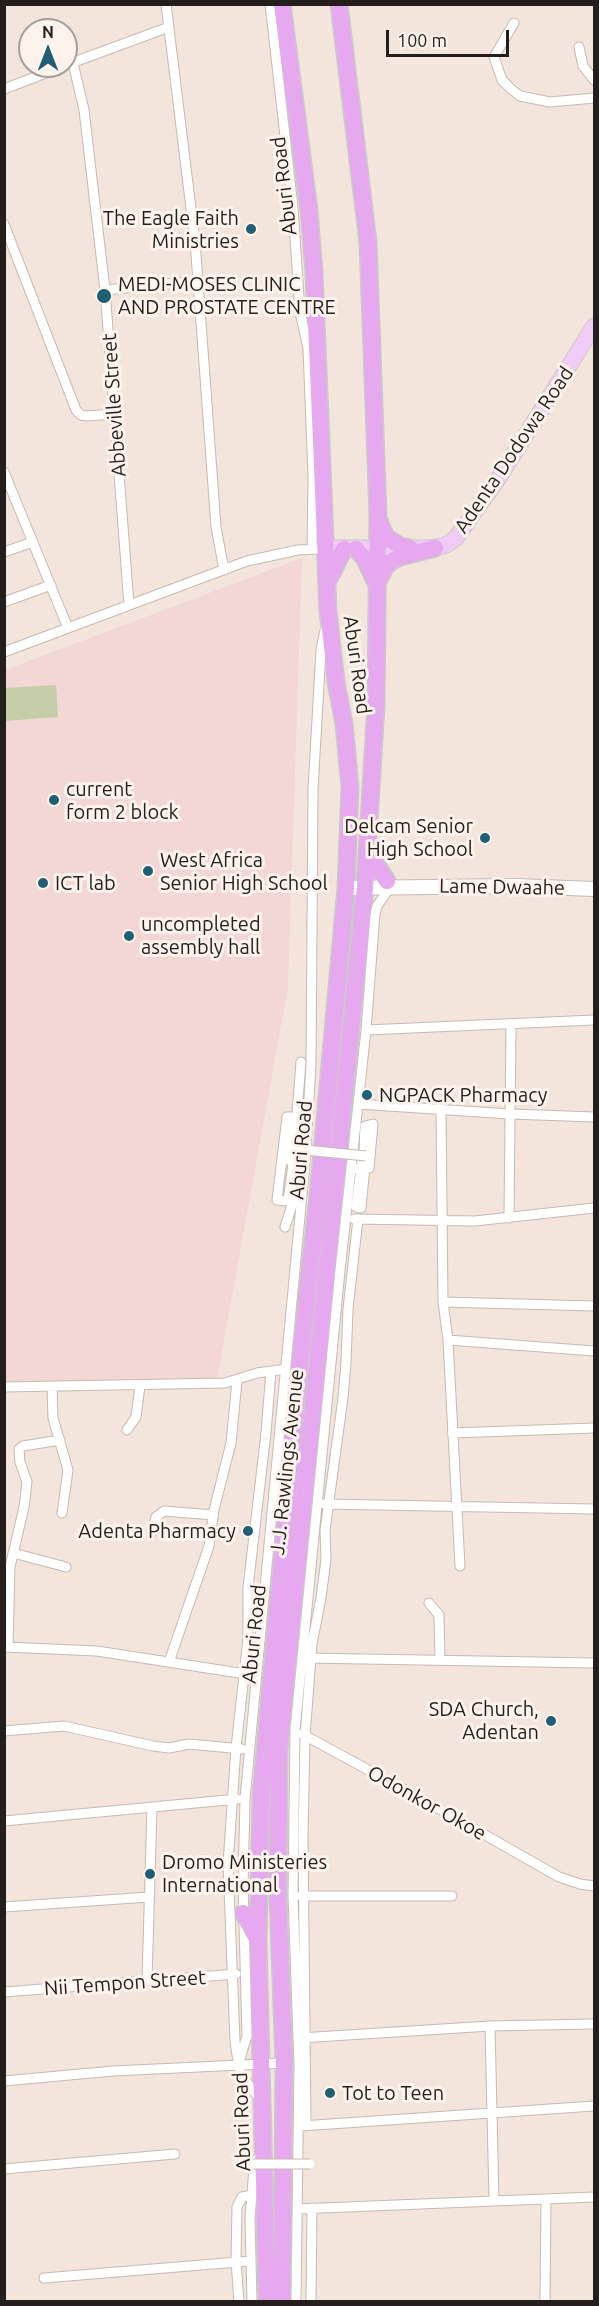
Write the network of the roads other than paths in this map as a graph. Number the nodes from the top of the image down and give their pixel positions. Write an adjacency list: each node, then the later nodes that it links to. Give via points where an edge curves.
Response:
1 (166, 4): 6 (street)
2 (270, 4): 25 (street, via 293,207 300,312 308,348)
3 (282, 4): 25 (highway, Aburi Road, via 314,273)
4 (339, 4): 20 (highway, via 368,242)
5 (514, 23): 13 (street, via 494,57 502,80 511,89 520,96 550,102)
6 (170, 27): 8 (street); 15 (street)
7 (579, 47): 11 (street, via 583,66)
8 (78, 61)
9 (35, 78): 12 (street)
10 (73, 78): 16 (street, Abbeville Street, via 84,110)
11 (594, 80)
12 (4, 90)
13 (594, 98)
14 (4, 224): 18 (street, via 76,410 87,416)
15 (198, 281): 16 (street); 28 (street, via 216,527)
16 (105, 290): 18 (street, Abbeville Street)
17 (594, 326): 24 (main road, Adenta Dodowa Road, via 481,504 456,538)
18 (115, 414): 33 (street, Abbeville Street)
19 (4, 472): 21 (street)
20 (378, 515): 22 (highway); 23 (highway, via 386,537)
21 (33, 542): 27 (street); 29 (street)
22 (377, 548): 23 (main road, Adenta Dodowa Road); 26 (main road, Adenta Dodowa Road); 30 (highway, J.J. Rawlings Avenue)
23 (410, 548): 24 (main road, Adenta Dodowa Road)
24 (435, 548): 30 (highway, via 392,561)
25 (319, 549): 26 (main road, Adenta Dodowa Road); 28 (street, via 247,561); 31 (highway, Aburi Road)
26 (350, 549): 30 (highway, via 365,559); 31 (highway, via 330,574)
27 (4, 552)
28 (224, 570): 33 (street)
29 (51, 585): 32 (street); 35 (street)
30 (376, 585): 37 (highway, J.J. Rawlings Avenue, via 376,705)
31 (327, 586): 34 (highway, Aburi Road)
32 (4, 602)
33 (129, 605): 35 (street)
34 (328, 611): 38 (highway, Aburi Road, via 348,753); 51 (street, via 321,650 313,789 311,1065)
35 (68, 628): 36 (street)
36 (4, 652)
37 (369, 853): 39 (highway, J.J. Rawlings Avenue); 40 (highway)
38 (346, 883): 39 (street, Lame Dwaahe); 63 (highway, Aburi Road, via 319,1186)
39 (366, 884): 40 (street, Lame Dwaahe); 46 (highway, J.J. Rawlings Avenue)
40 (388, 885): 41 (street, Lame Dwaahe); 44 (street, via 375,914)
41 (594, 889)
42 (594, 1020): 43 (street)
43 (511, 1024): 44 (street); 49 (street)
44 (366, 1030): 46 (street)
45 (301, 1062): 51 (street, via 295,1138)
46 (355, 1065): 47 (street); 59 (highway, J.J. Rawlings Avenue)
47 (358, 1104): 48 (street); 52 (street)
48 (441, 1109): 49 (street); 57 (street)
49 (510, 1114): 50 (street); 54 (street)
50 (594, 1117)
51 (301, 1162): 52 (street, bridge, via 288,1160 291,1117 287,1117 277,1200 288,1201 290,1191 292,1170 293,1160 295,1149 366,1156 365,1167 364,1177 363,1187 361,1208 356,1207 358,1196 361,1173 362,1161 364,1152 365,1126 373,1124 369,1168 360,1169); 58 (street, via 295,1199); 63 (street)
52 (351, 1169): 55 (street)
53 (594, 1208): 54 (street)
54 (509, 1218): 57 (street)
55 (345, 1219): 56 (street); 59 (street)
56 (358, 1219): 57 (street); 77 (street, via 346,1363)
57 (442, 1221): 60 (street)
58 (285, 1227)
59 (335, 1256): 75 (highway, J.J. Rawlings Avenue)
60 (443, 1302): 61 (street); 62 (street)
61 (594, 1306)
62 (448, 1340): 64 (street); 73 (street)
63 (295, 1351): 65 (street); 113 (highway, Aburi Road, via 263,1751)
64 (594, 1351)
65 (286, 1369): 66 (street); 94 (street)
66 (271, 1371): 67 (street); 93 (street, via 248,1587)
67 (237, 1381): 68 (street); 81 (street, via 231,1443)
68 (140, 1386): 70 (street); 72 (street, via 136,1417)
69 (4, 1387): 70 (street)
70 (52, 1387): 74 (street, via 53,1418)
71 (594, 1428): 73 (street)
72 (127, 1430)
73 (452, 1433): 78 (street)
74 (60, 1440): 80 (street, via 68,1470); 83 (street, via 19,1449 27,1482)
75 (314, 1472): 76 (street); 105 (highway, J.J. Rawlings Avenue, via 279,1749)
76 (317, 1504): 77 (street); 89 (street)
77 (328, 1504): 78 (street); 89 (street, via 325,1569)
78 (456, 1505): 79 (street); 84 (street)
79 (594, 1509)
80 (62, 1513)
81 (213, 1515): 82 (street, via 164,1511 156,1517); 91 (street, via 209,1546)
82 (152, 1532)
83 (13, 1553): 85 (street); 86 (street)
84 (460, 1566)
85 (7, 1567): 88 (street)
86 (66, 1567)
87 (429, 1603): 90 (street, via 439,1615)
88 (6, 1647): 91 (street, via 97,1651)
89 (306, 1658): 90 (street); 95 (street); 97 (street)
90 (440, 1660): 92 (street)
91 (170, 1662): 93 (street)
92 (594, 1663)
93 (246, 1674): 94 (street); 98 (street)
94 (257, 1676): 99 (street)
95 (295, 1730): 97 (street, Odonkor Okoe); 104 (street)
96 (4, 1731): 98 (street, via 64,1726 153,1746)
97 (305, 1736): 106 (street, Odonkor Okoe, via 559,1877); 108 (street)
98 (236, 1748): 99 (street); 101 (street)
99 (250, 1749): 100 (street)
100 (245, 1799): 101 (street); 112 (street)
101 (233, 1800): 102 (street); 114 (street, via 228,1864)
102 (152, 1807): 103 (street); 110 (street)
103 (4, 1821)
104 (292, 1845): 105 (highway); 107 (street)
105 (278, 1867): 121 (highway, J.J. Rawlings Avenue)
106 (594, 1886)
107 (292, 1896): 108 (street); 120 (street)
108 (304, 1896): 109 (street); 120 (street)
109 (452, 1896)
110 (149, 1897): 111 (street); 116 (street)
111 (4, 1907)
112 (243, 1913): 113 (highway); 115 (street)
113 (258, 1942): 121 (highway, Aburi Road)
114 (233, 1974): 115 (street, Nii Tempon Street); 116 (street, Nii Tempon Street); 122 (street)
115 (245, 1974): 122 (street, via 247,2036)
116 (147, 1980): 117 (street, Nii Tempon Street)
117 (4, 1992)
118 (594, 2024): 119 (street)
119 (490, 2026): 120 (street); 126 (street)
120 (302, 2038): 127 (street)
121 (274, 2064): 122 (street); 124 (highway, Aburi Road); 127 (highway, J.J. Rawlings Avenue)
122 (238, 2065): 123 (street); 124 (street)
123 (4, 2081)
124 (262, 2103): 128 (highway, Aburi Road)
125 (594, 2106): 126 (street)
126 (493, 2114): 127 (street); 135 (street)
127 (296, 2128): 138 (street); 145 (highway, J.J. Rawlings Avenue)
128 (264, 2143): 133 (street, via 254,2168); 144 (highway, Aburi Road)
129 (175, 2154): 132 (street)
130 (244, 2164): 131 (street, bridge)
131 (310, 2164)
132 (4, 2169)
133 (252, 2195): 139 (street, via 242,2197 237,2207); 140 (street)
134 (594, 2197): 136 (street)
135 (494, 2200): 136 (street); 137 (street)
136 (546, 2200): 148 (street)
137 (312, 2208): 138 (street); 147 (street)
138 (297, 2209): 146 (street)
139 (236, 2260): 140 (street); 141 (street); 142 (street)
140 (250, 2260): 143 (street)
141 (44, 2278)
142 (239, 2301)
143 (252, 2301)
144 (267, 2301)
145 (282, 2301)
146 (296, 2301)
147 (311, 2301)
148 (545, 2301)

